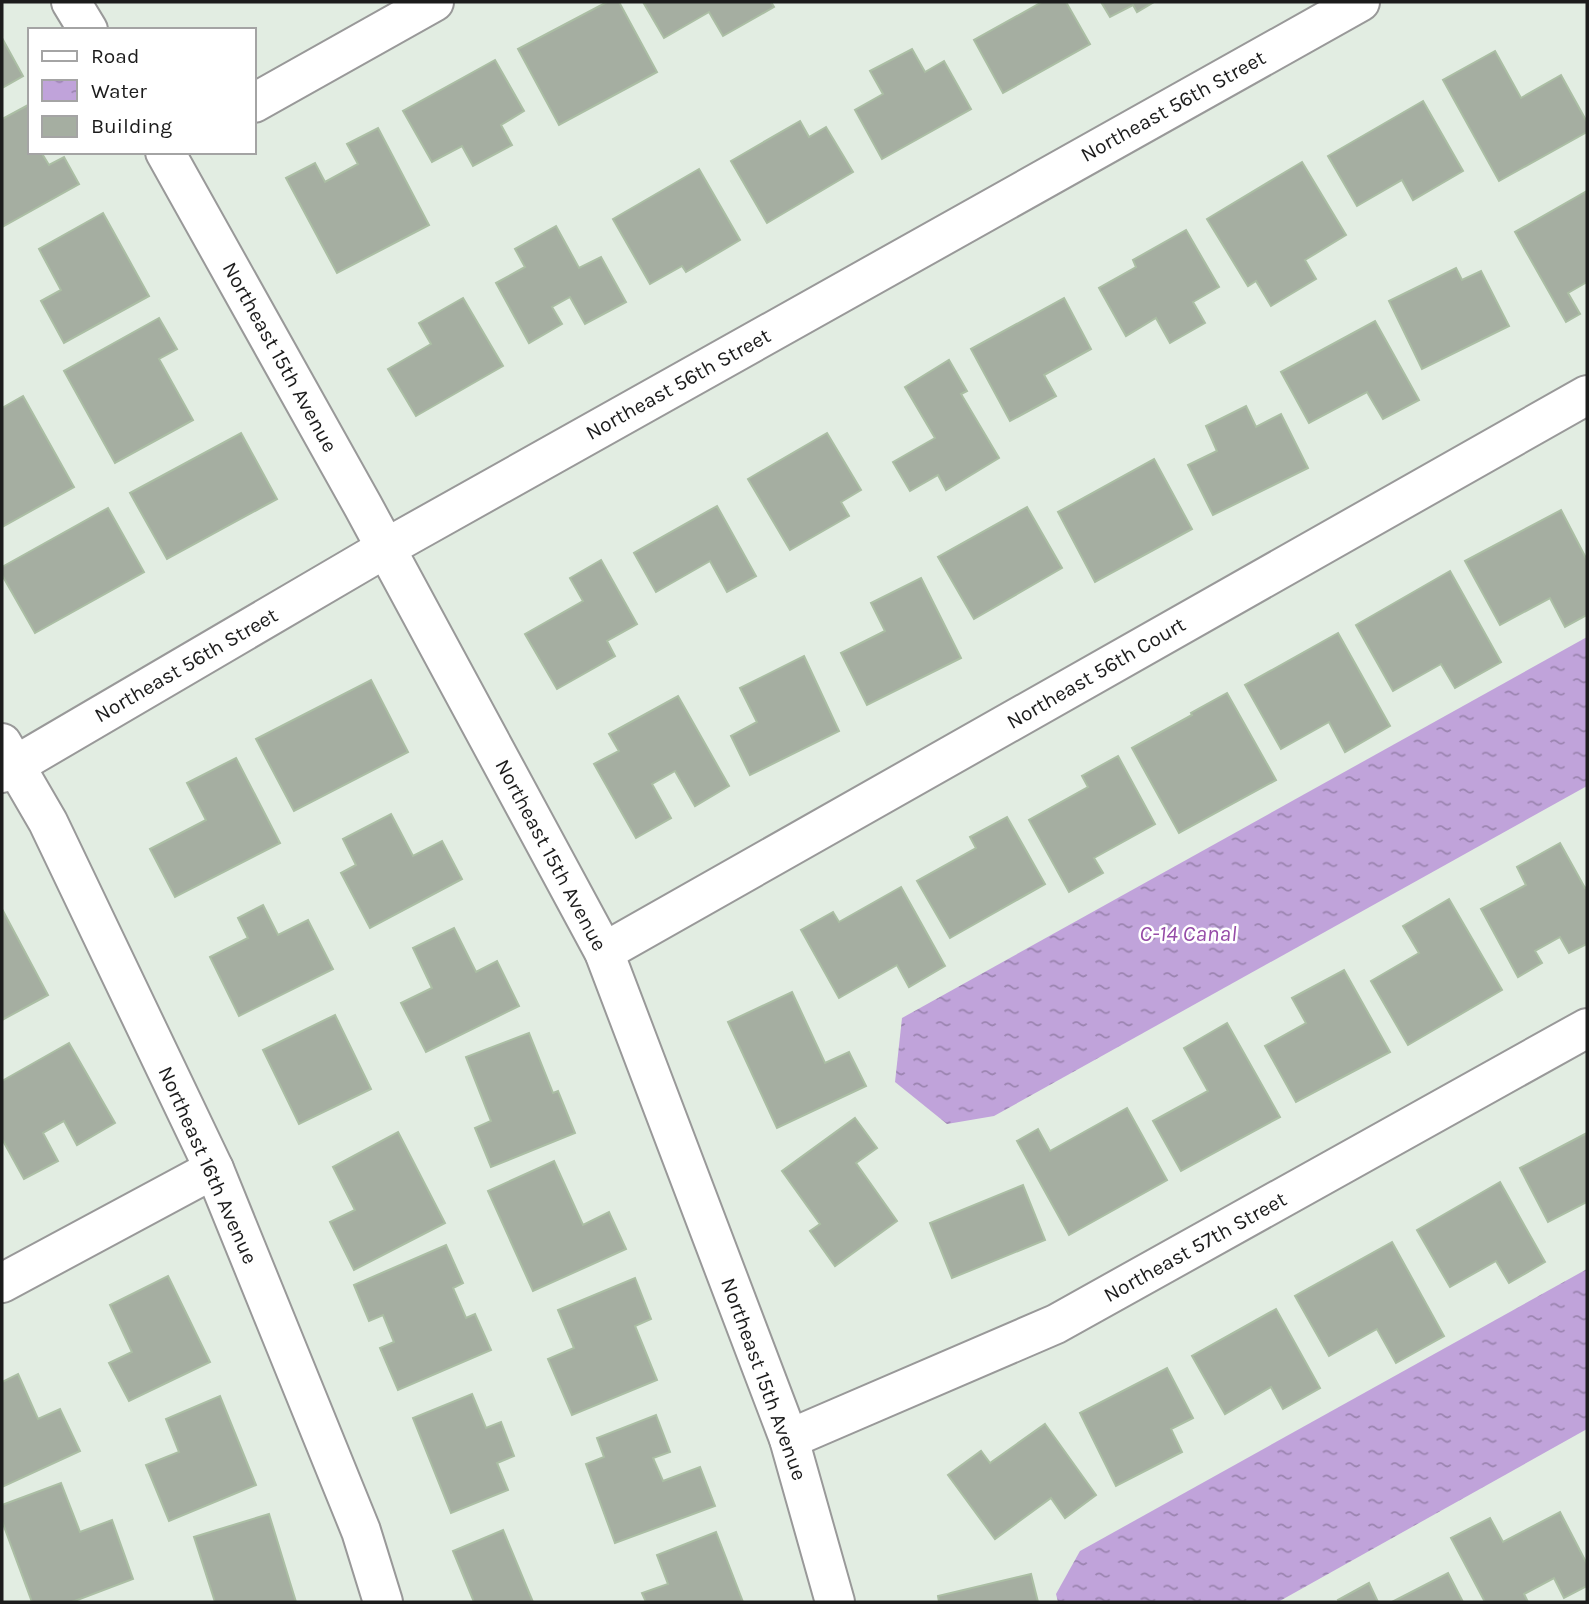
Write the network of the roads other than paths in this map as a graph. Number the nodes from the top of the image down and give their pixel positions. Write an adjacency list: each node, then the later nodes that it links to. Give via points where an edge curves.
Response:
1 (71, 2): 4 (street)
2 (434, 2): 5 (street)
3 (1360, 2): 8 (street, Northeast 56th Street)
4 (87, 28)
5 (256, 102)
6 (166, 154): 8 (street, Northeast 15th Avenue)
7 (1587, 395): 10 (street, Northeast 56th Court)
8 (386, 548): 9 (street, Northeast 56th Street); 10 (street, Northeast 15th Avenue)
9 (6, 760): 12 (street, Northeast 16th Avenue, via 48,822)
10 (604, 952): 14 (street, Northeast 15th Avenue)
11 (1587, 1028): 14 (street, Northeast 57th Street, via 1056,1324)
12 (214, 1169): 13 (street); 15 (street, Northeast 16th Avenue, via 360,1531)
13 (2, 1283)
14 (789, 1439): 16 (street, Northeast 15th Avenue)
15 (383, 1602)
16 (835, 1602)

